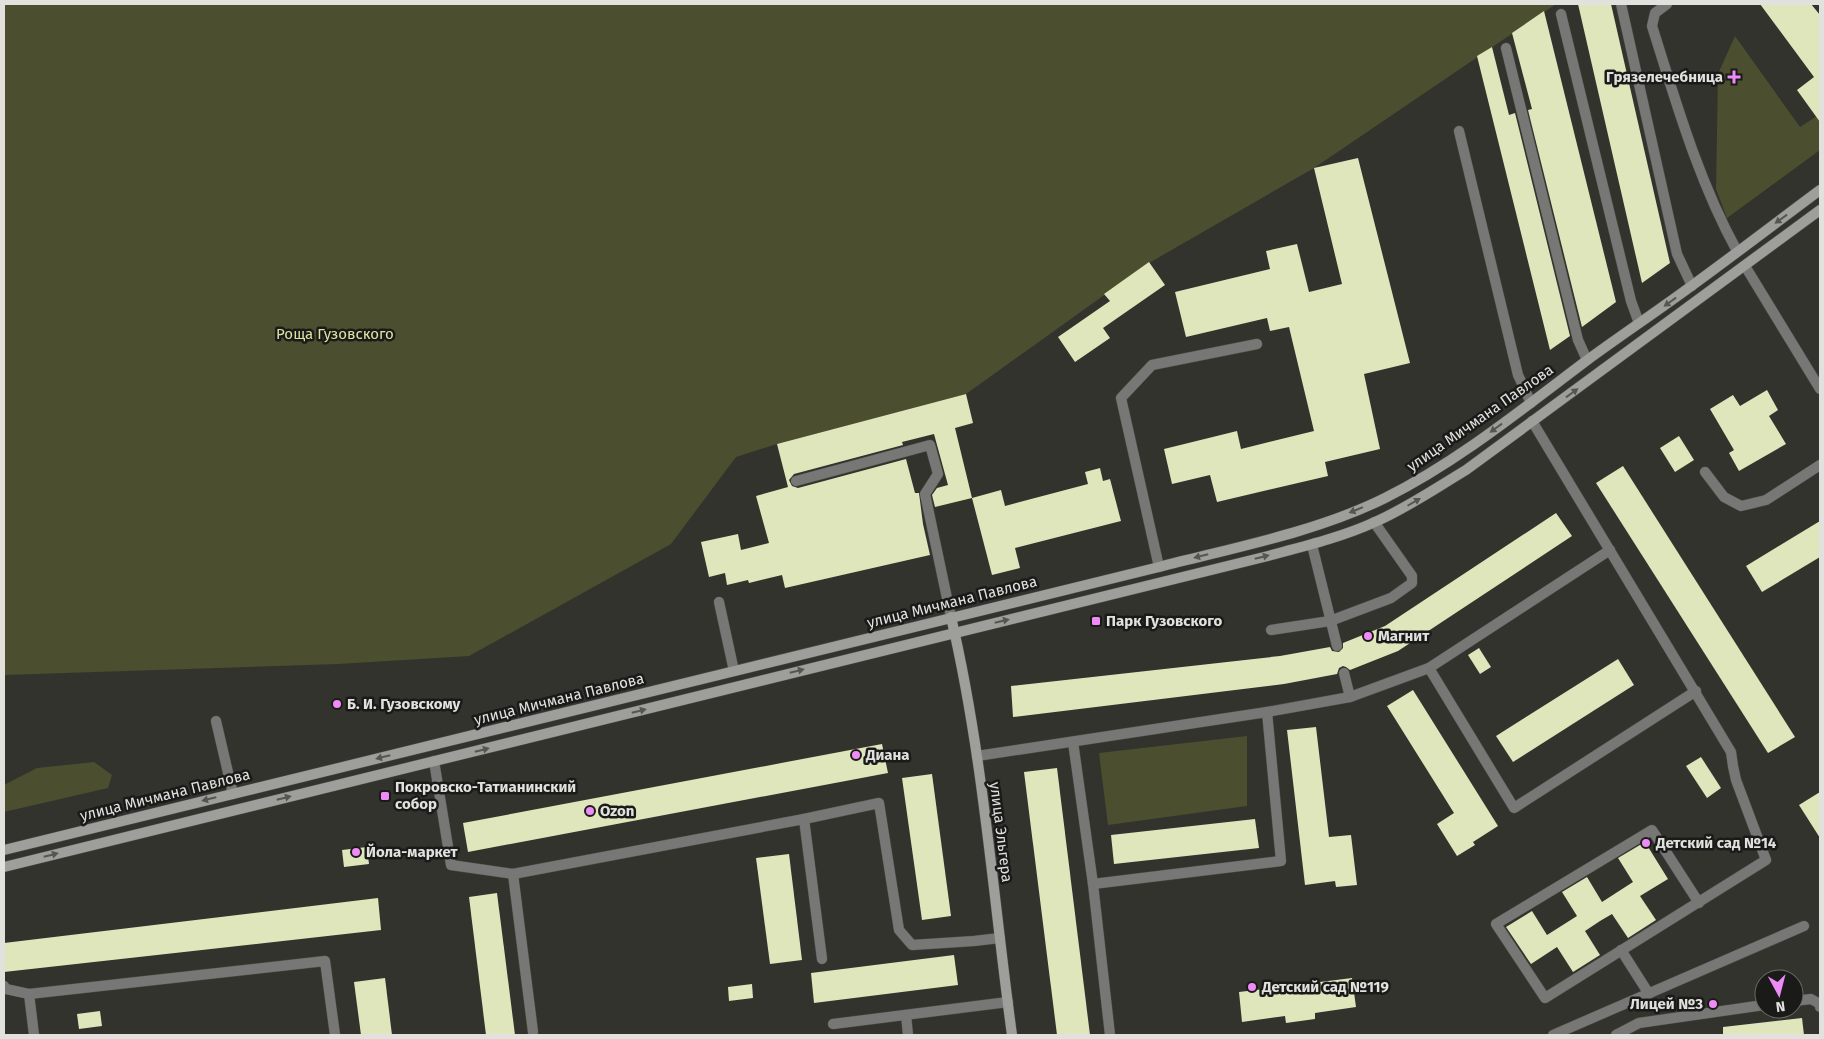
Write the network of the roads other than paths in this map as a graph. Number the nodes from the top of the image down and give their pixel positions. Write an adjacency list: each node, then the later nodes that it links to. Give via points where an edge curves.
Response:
1 (1621, 4): 10 (street, via 1677,254)
2 (1667, 4): 8 (street, via 1655,14 1652,26 1685,133 1721,222)
3 (1561, 14): 11 (street)
4 (1506, 48): 13 (street, via 1578,340)
5 (1459, 132): 16 (street)
6 (1820, 190): 8 (main road, улица Мичмана Павлова, one-way to 8)
7 (1820, 210): 9 (main road, улица Мичмана Павлова)
8 (1737, 251): 9 (main road); 10 (main road, улица Мичмана Павлова)
9 (1745, 266): 14 (main road, улица Мичмана Павлова); 15 (street)
10 (1692, 286): 11 (main road, улица Мичмана Павлова, one-way to 11)
11 (1639, 324): 13 (main road, улица Мичмана Павлова)
12 (1257, 344): 25 (street, via 1152,365 1121,398)
13 (1587, 360): 14 (main road); 16 (main road, улица Мичмана Павлова)
14 (1594, 377): 17 (main road, улица Мичмана Павлова, one-way to 14)
15 (1820, 389)
16 (1527, 406): 17 (main road); 22 (main road, улица Мичмана Павлова, one-way to 22, via 1420,480 1383,500)
17 (1532, 421): 21 (main road, улица Мичмана Павлова, one-way to 17, via 1413,503 1466,470); 24 (street)
18 (1820, 465): 19 (street, via 1766,500 1742,506 1724,497)
19 (1705, 472)
20 (796, 481): 28 (street, via 930,445 938,474 925,494)
21 (1374, 522): 23 (main road, улица Мичмана Павлова); 29 (street, via 1412,576 1412,583 1391,598)
22 (1308, 528): 23 (main road); 25 (main road, улица Мичмана Павлова, one-way to 25)
23 (1312, 544): 26 (main road, улица Мичмана Павлова, one-way to 23); 29 (street)
24 (1610, 550): 33 (street); 37 (street)
25 (1159, 567): 26 (main road); 28 (main road, улица Мичмана Павлова)
26 (1163, 582): 31 (main road, улица Мичмана Павлова, one-way to 26)
27 (719, 602): 34 (street)
28 (951, 617): 31 (main road, улица Эльгера); 34 (main road, улица Мичмана Павлова)
29 (1330, 620): 30 (street); 32 (street)
30 (1271, 630)
31 (954, 633): 36 (main road, улица Мичмана Павлова, one-way to 31); 43 (main road, улица Эльгера)
32 (1336, 646)
33 (1430, 668): 37 (street, via 1514,808); 38 (street)
34 (734, 671): 36 (main road); 42 (main road, улица Мичмана Павлова)
35 (1344, 673): 38 (street)
36 (737, 686): 44 (main road, улица Мичмана Павлова, one-way to 36)
37 (1696, 691): 52 (street, via 1731,752 1736,780 1766,860)
38 (1350, 697): 39 (street)
39 (1267, 712): 41 (street); 51 (street, via 1281,861)
40 (216, 721): 45 (street)
41 (1073, 742): 43 (street); 51 (street)
42 (431, 745): 44 (main road); 45 (main road, улица Мичмана Павлова, one-way to 45)
43 (977, 756): 54 (main road, улица Эльгера)
44 (434, 762): 46 (main road, улица Мичмана Павлова, one-way to 44); 50 (street, via 451,865)
45 (233, 794): 46 (main road); 48 (main road, улица Мичмана Павлова, one-way to 48)
46 (237, 809): 49 (main road, улица Мичмана Павлова, one-way to 46)
47 (804, 819): 50 (street); 54 (street, via 879,803 899,930 912,945); 56 (street)
48 (4, 850)
49 (4, 867)
50 (513, 874): 66 (street)
51 (1093, 884): 71 (street)
52 (1699, 903): 55 (street); 55 (street, via 1652,830 1496,924 1545,998)
53 (1804, 926): 59 (street)
54 (1000, 938): 61 (main road, улица Эльгера)
55 (1621, 950): 59 (street)
56 (822, 959)
57 (4, 986): 58 (street)
58 (29, 994): 67 (street); 68 (street, via 325,961)
59 (1649, 994): 72 (street)
60 (1804, 1000): 63 (street, via 1812,999)
61 (1008, 1002): 64 (street); 70 (main road, улица Эльгера)
62 (1754, 1007): 73 (street, via 1639,1023)
63 (1820, 1007)
64 (906, 1014): 65 (street); 69 (street)
65 (833, 1024)
66 (533, 1032)
67 (34, 1035)
68 (335, 1035)
69 (908, 1035)
70 (1012, 1035)
71 (1110, 1035)
72 (1553, 1035)
73 (1616, 1035)

